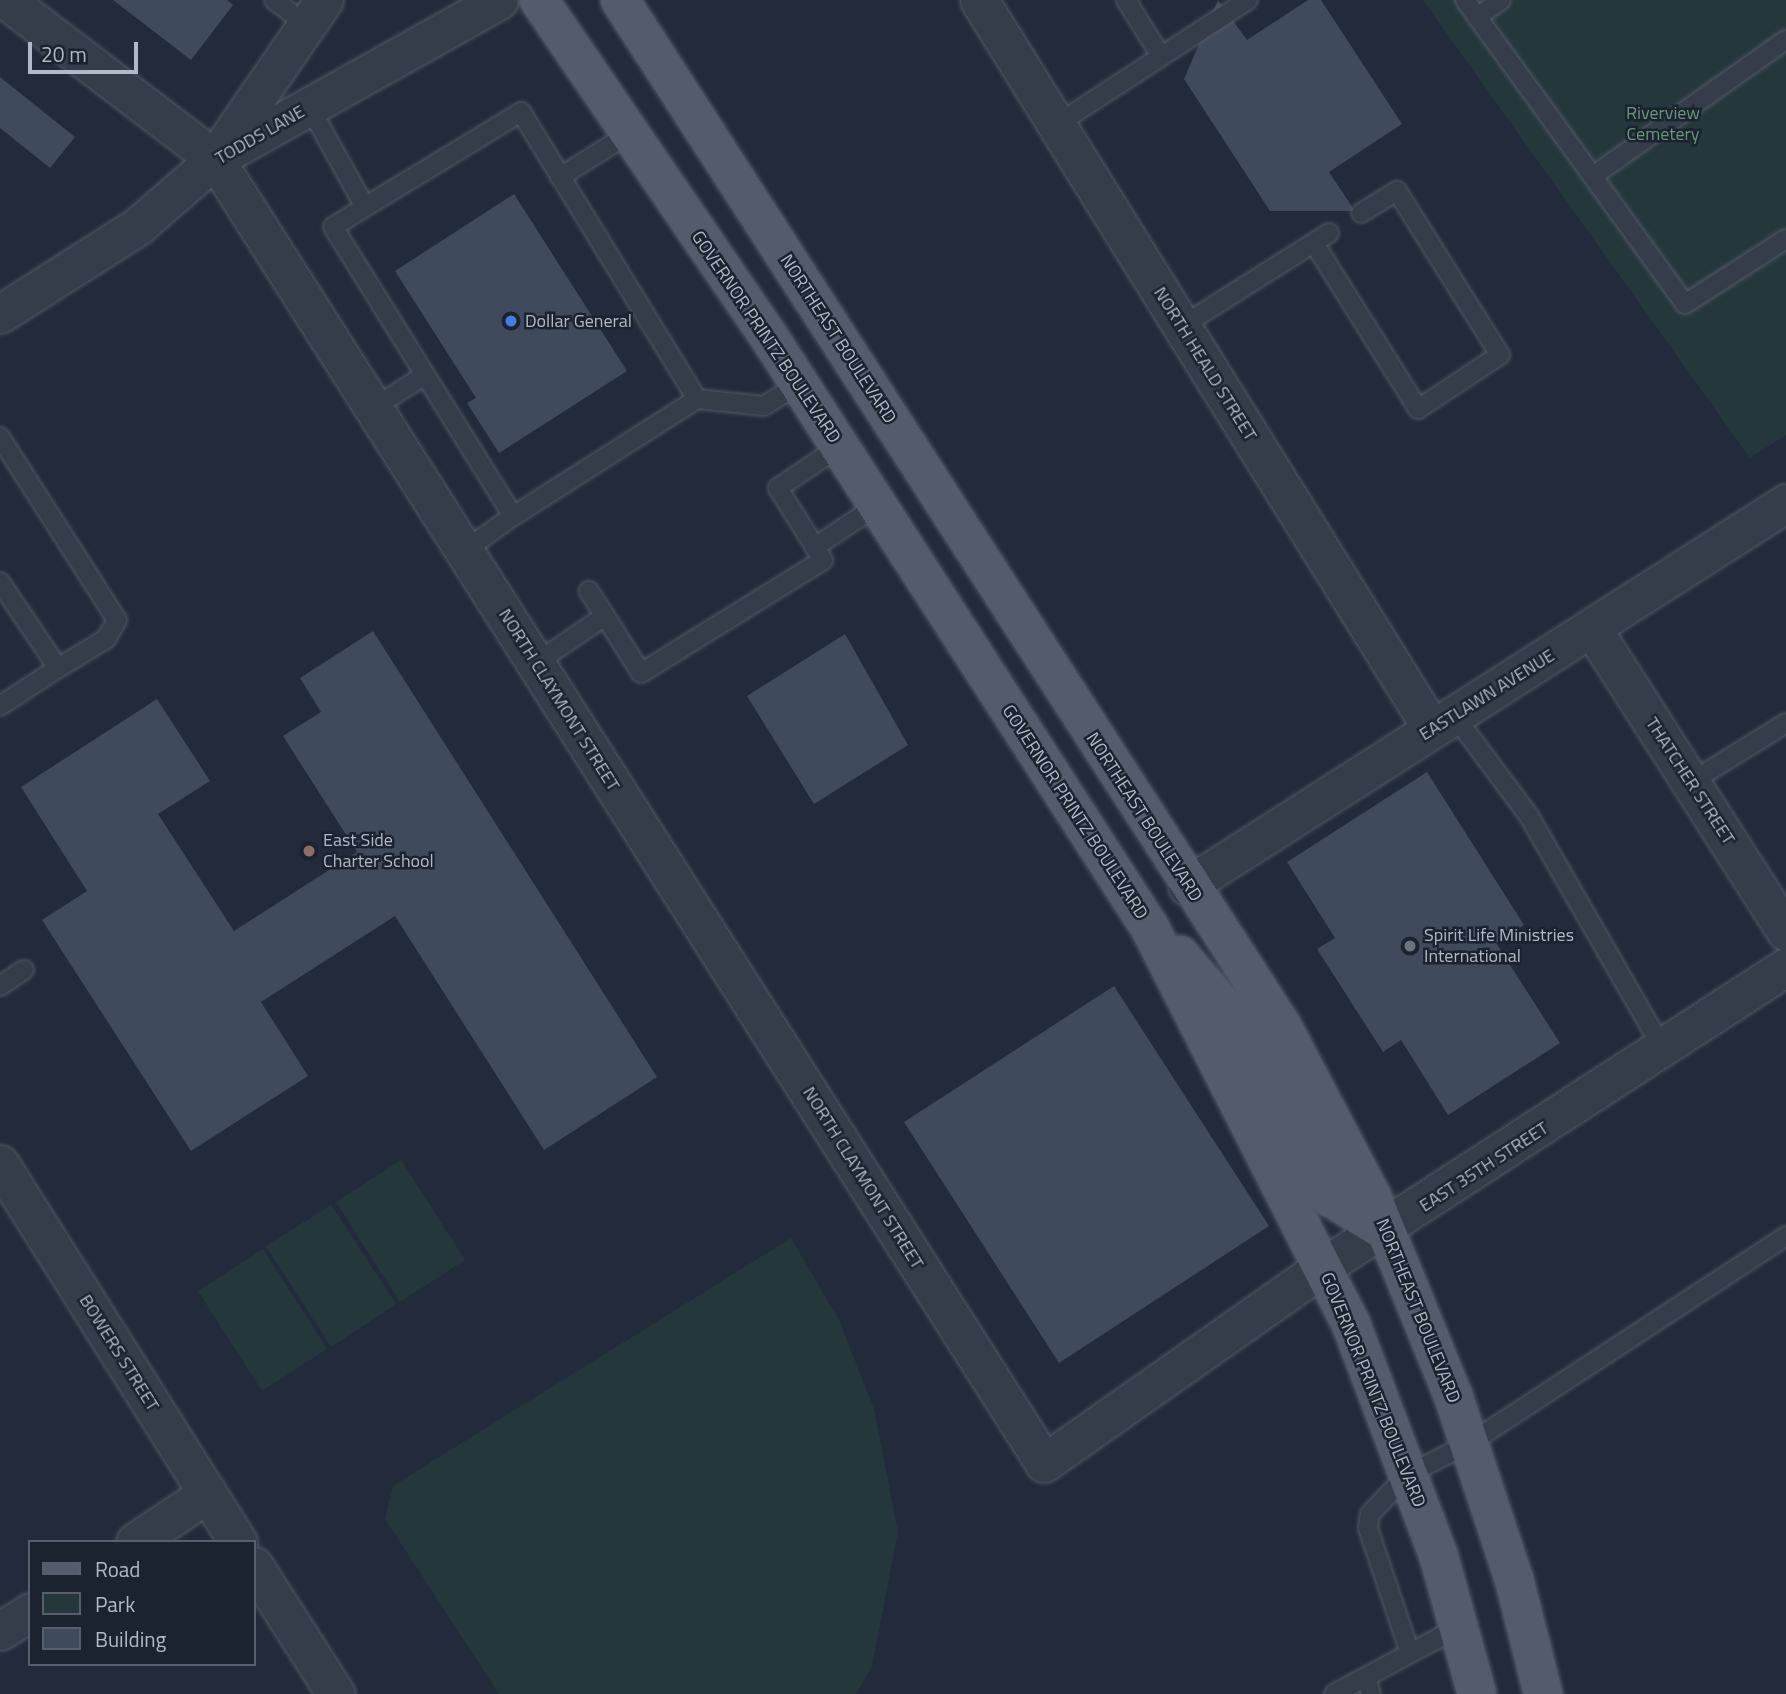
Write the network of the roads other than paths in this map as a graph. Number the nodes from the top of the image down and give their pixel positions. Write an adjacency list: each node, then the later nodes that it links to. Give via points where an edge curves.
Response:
1 (6, 0): 18 (street, NORTH CLAYMONT STREET)
2 (274, 0): 11 (lane)
3 (499, 0): 15 (street, TODDS LANE)
4 (539, 0): 17 (main road, GOVERNOR PRINTZ BOULEVARD)
5 (620, 0): 49 (main road, NORTHEAST BOULEVARD)
6 (979, 0): 16 (street, NORTH HEALD STREET)
7 (1126, 0): 14 (lane)
8 (1248, 0): 14 (lane)
9 (1465, 0): 12 (lane)
10 (1501, 0): 12 (lane)
11 (315, 12): 18 (street)
12 (1478, 17): 19 (lane)
13 (1786, 40): 19 (lane)
14 (1161, 56): 16 (lane)
15 (309, 106): 18 (street, TODDS LANE); 21 (lane)
16 (1056, 125): 27 (street, NORTH HEALD STREET)
17 (630, 133): 20 (lane); 29 (main road, GOVERNOR PRINTZ BOULEVARD)
18 (215, 159): 26 (street, TODDS LANE, via 138,226); 31 (street, NORTH CLAYMONT STREET)
19 (1593, 176): 24 (lane, via 1685,303)
20 (560, 177): 21 (lane, via 521,112); 30 (lane)
21 (365, 207): 28 (lane, via 333,227)
22 (1361, 213): 25 (lane, via 1397,191 1500,355 1418,409)
23 (1329, 233): 25 (lane)
24 (1786, 239)
25 (1314, 243): 27 (lane)
26 (0, 314)
27 (1182, 326): 46 (street, NORTH HEALD STREET)
28 (425, 375): 31 (lane); 36 (lane)
29 (799, 384): 30 (lane, via 764,407); 33 (main road, GOVERNOR PRINTZ BOULEVARD)
30 (696, 399): 36 (lane)
31 (373, 408): 38 (street, NORTH CLAYMONT STREET)
32 (1, 440): 44 (lane, via 117,620 106,639)
33 (839, 447): 35 (main road, GOVERNOR PRINTZ BOULEVARD); 37 (lane, via 778,488)
34 (1786, 503): 42 (street, EASTLAWN AVENUE)
35 (878, 505): 37 (lane); 50 (main road, GOVERNOR PRINTZ BOULEVARD)
36 (513, 516): 38 (lane)
37 (815, 547): 41 (lane, via 823,560 641,673)
38 (464, 551): 43 (street, NORTH CLAYMONT STREET)
39 (0, 582): 44 (lane)
40 (589, 590): 41 (lane)
41 (605, 616): 43 (lane)
42 (1593, 629): 46 (street, EASTLAWN AVENUE); 48 (street, THATCHER STREET)
43 (536, 663): 61 (street, NORTH CLAYMONT STREET)
44 (58, 668): 45 (lane)
45 (0, 706)
46 (1443, 722): 49 (street, EASTLAWN AVENUE); 55 (lane, via 1529,816)
47 (1786, 723): 48 (lane)
48 (1691, 782): 51 (street, THATCHER STREET)
49 (1187, 886): 57 (main road, NORTHEAST BOULEVARD, via 1282,1026)
50 (1150, 928): 57 (main road, via 1236,1020 1330,1197); 59 (main road, GOVERNOR PRINTZ BOULEVARD)
51 (1786, 932)
52 (1786, 967): 55 (street, EAST 35TH STREET)
53 (24, 970): 54 (lane)
54 (0, 986)
55 (1663, 1049): 57 (street, EAST 35TH STREET)
56 (0, 1164): 63 (street, BOWERS STREET)
57 (1385, 1231): 59 (street, EAST 35TH STREET); 60 (main road, NORTHEAST BOULEVARD)
58 (1786, 1236): 60 (lane)
59 (1324, 1266): 61 (street, EAST 35TH STREET); 62 (main road, GOVERNOR PRINTZ BOULEVARD)
60 (1470, 1443): 62 (lane); 75 (main road, NORTHEAST BOULEVARD)
61 (1044, 1463)
62 (1407, 1475): 68 (main road, GOVERNOR PRINTZ BOULEVARD); 70 (lane, via 1370,1514 1368,1528)
63 (207, 1494): 64 (street); 65 (street, BOWERS STREET)
64 (138, 1540)
65 (237, 1540)
66 (256, 1569): 72 (street)
67 (28, 1613): 69 (street)
68 (1461, 1626): 70 (lane); 74 (main road, GOVERNOR PRINTZ BOULEVARD)
69 (0, 1631)
70 (1410, 1653): 71 (lane)
71 (1368, 1685): 73 (lane)
72 (336, 1694)
73 (1334, 1694)
74 (1476, 1694)
75 (1543, 1694)

